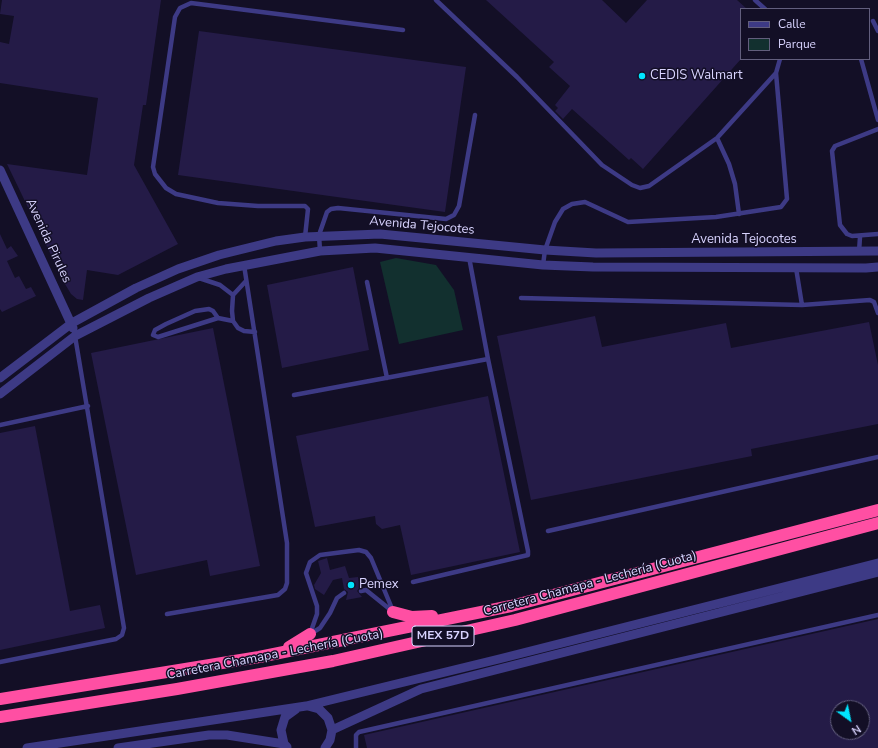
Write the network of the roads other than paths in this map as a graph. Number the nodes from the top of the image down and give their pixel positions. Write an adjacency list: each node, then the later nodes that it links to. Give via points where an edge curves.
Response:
1 (436, 0): 13 (lane, via 602,165 632,185 640,188 649,186)
2 (755, 0): 3 (lane)
3 (764, 8)
4 (873, 21): 6 (lane)
5 (403, 30): 18 (lane, via 191,3 180,8 175,17 153,167 155,174 166,188 176,194 218,203 305,206 308,210)
6 (878, 32)
7 (780, 60): 9 (lane)
8 (861, 60): 11 (lane)
9 (776, 73): 13 (lane); 15 (lane, via 787,199 781,207)
10 (475, 115): 17 (lane, via 459,206 454,215 446,219 331,209 327,212)
11 (878, 120)
12 (878, 129): 19 (lane, via 835,146 832,151 840,225 847,234)
13 (717, 138): 15 (lane, via 730,164)
14 (0, 170): 39 (street, Avenida Pirules)
15 (739, 214): 20 (lane, via 628,222 585,202 572,204 563,209 554,222)
16 (878, 234): 19 (lane)
17 (319, 235): 18 (street, Avenida Tejocotes); 20 (street, Avenida Tejocotes, via 380,234); 22 (lane)
18 (305, 237): 24 (street); 39 (street, Avenida Tejocotes, via 248,248 178,269 136,288)
19 (860, 237): 23 (lane)
20 (545, 250): 23 (street, Avenida Tejocotes, via 596,253); 27 (lane)
21 (878, 250): 23 (street, Avenida Tejocotes)
22 (320, 251): 24 (street, Avenida Tejocotes); 25 (street, Avenida Tejocotes, via 375,248)
23 (859, 252)
24 (305, 254): 26 (street, Avenida Tejocotes)
25 (469, 257): 27 (street, Avenida Tejocotes); 42 (lane)
26 (244, 265): 30 (street, Avenida Tejocotes); 31 (lane)
27 (543, 265): 29 (street, Avenida Tejocotes)
28 (878, 267): 29 (street, Avenida Tejocotes)
29 (796, 268): 35 (lane)
30 (197, 277): 33 (lane, via 220,285); 41 (street, Avenida Tejocotes)
31 (246, 281): 33 (lane); 40 (lane)
32 (367, 282): 44 (lane)
33 (233, 294): 38 (lane)
34 (521, 298): 35 (lane)
35 (802, 305): 36 (lane, via 870,300 874,302)
36 (878, 313)
37 (218, 318): 37 (lane, via 158,337 153,335 155,330 195,311 213,311); 38 (lane)
38 (233, 321): 40 (lane, via 238,328)
39 (72, 324): 41 (street, Avenida Pirules); 43 (street, Avenida Tejocotes)
40 (255, 332): 60 (lane, via 287,543 287,583 278,595)
41 (75, 336): 45 (street, Avenida Tejocotes); 47 (lane)
42 (488, 358): 44 (lane); 55 (lane, via 528,556)
43 (0, 378)
44 (387, 378): 46 (lane)
45 (0, 394)
46 (294, 395)
47 (88, 406): 48 (lane); 64 (lane, via 124,628 122,635 116,639)
48 (0, 425)
49 (878, 457): 52 (lane)
50 (878, 510): 58 (highway, Carretera Chamapa - Lechería (Cuota) / MEX 57D)
51 (878, 523): 67 (highway, Carretera Chamapa - Lechería (Cuota) / MEX 57D, via 515,620 333,661)
52 (548, 531)
53 (878, 563): 66 (street)
54 (878, 572): 68 (street, via 421,689)
55 (413, 582)
56 (361, 591): 59 (lane, via 366,590)
57 (344, 593): 62 (lane, via 337,598 320,628)
58 (511, 606): 59 (highway, via 475,608 428,617 412,617); 63 (highway, Carretera Chamapa - Lechería (Cuota) / MEX 57D)
59 (394, 612): 62 (lane, via 366,552 359,550 320,555 310,562 306,572 317,606)
60 (167, 614)
61 (878, 615): 70 (lane, via 359,732 356,735)
62 (310, 634): 63 (highway, via 291,646)
63 (259, 657): 65 (highway, Carretera Chamapa - Lechería (Cuota) / MEX 57D)
64 (0, 662)
65 (0, 699)
66 (301, 707): 68 (street, via 318,709 328,718); 69 (street, via 286,717 281,730); 71 (street)
67 (0, 716)
68 (332, 730): 73 (street)
69 (286, 746): 72 (street, via 209,734)
70 (356, 747)
71 (28, 748)
72 (118, 748)
73 (326, 748)

